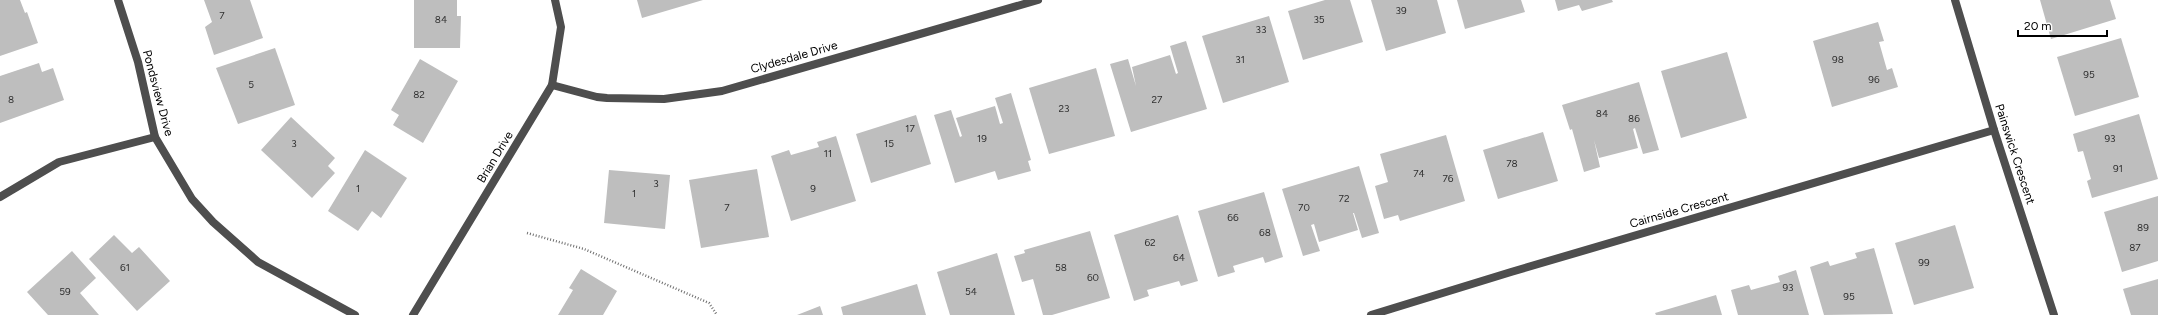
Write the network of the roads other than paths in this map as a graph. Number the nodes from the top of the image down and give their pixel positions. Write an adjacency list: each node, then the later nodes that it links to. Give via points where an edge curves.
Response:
1 (118, 0): 7 (street, Pondsview Drive, via 138,62)
2 (555, 0): 5 (street, Brian Drive, via 562,27)
3 (1038, 0): 5 (street, Clydesdale Drive, via 722,91 664,99 607,98)
4 (1956, 0): 6 (street, Painswick Crescent)
5 (552, 85): 10 (street, Brian Drive)
6 (1994, 130): 11 (street, Cairnside Crescent, via 1518,269); 12 (street, Painswick Crescent)
7 (155, 137): 8 (street, via 59,162); 9 (street, Pondsview Drive, via 192,200 241,247 258,262)
8 (0, 197)
9 (355, 315)
10 (413, 315)
11 (1371, 315)
12 (2054, 315)

